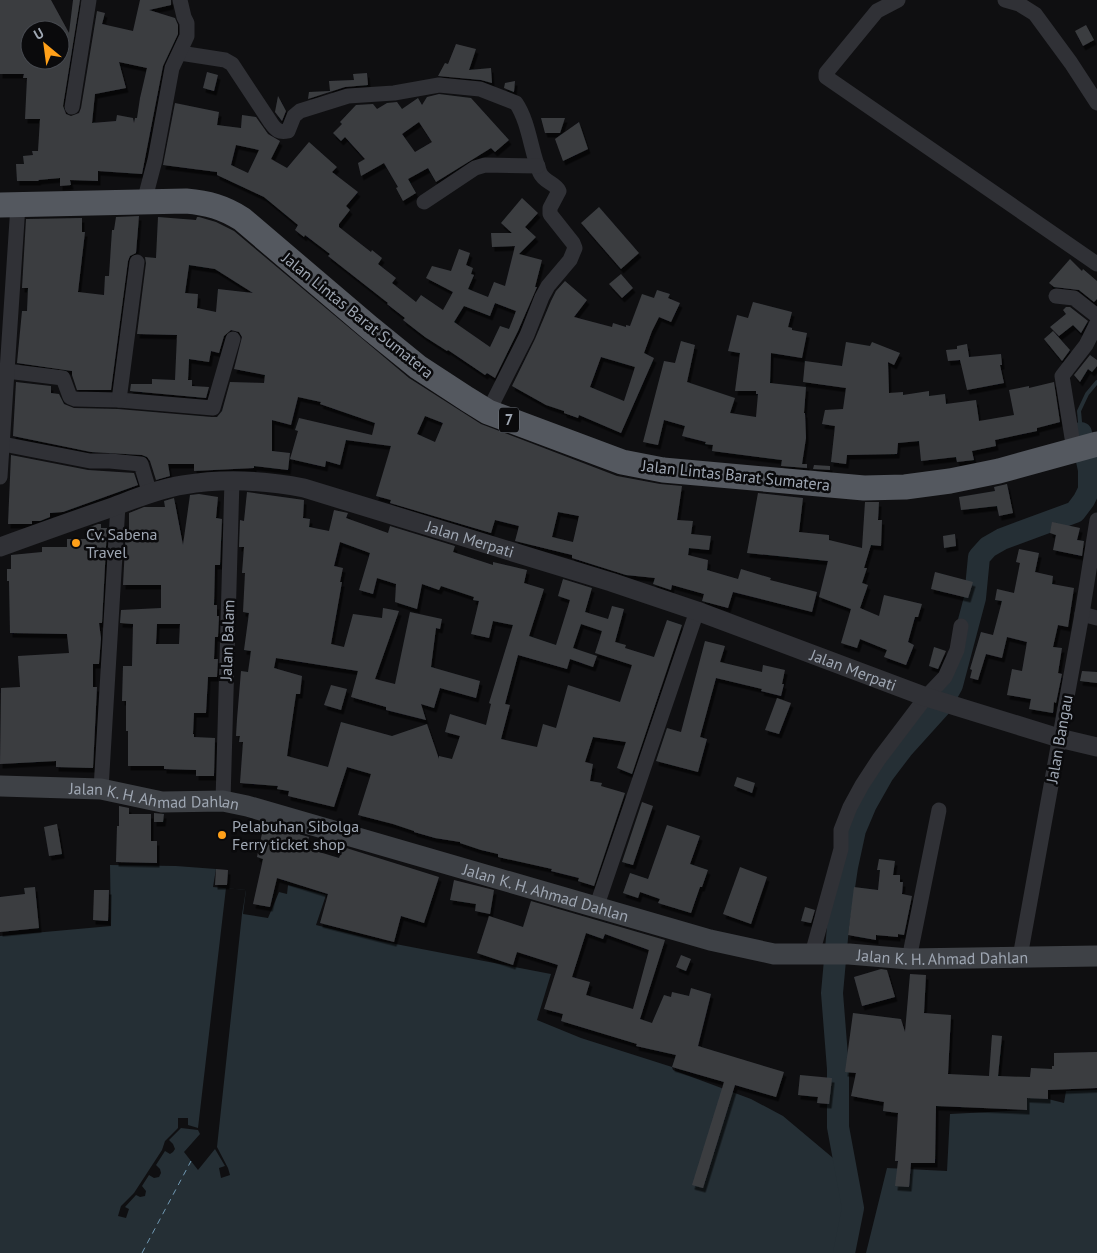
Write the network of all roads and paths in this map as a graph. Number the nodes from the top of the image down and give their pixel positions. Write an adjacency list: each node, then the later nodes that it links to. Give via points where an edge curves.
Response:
1 (89, 0): 7 (street)
2 (180, 0): 5 (street, via 188,30)
3 (898, 0): 13 (street, via 877,11 826,77)
4 (1005, 0): 6 (street, via 1020,4 1035,14)
5 (180, 53): 8 (street, via 232,64 271,123 281,132 288,130 300,111 348,96 394,93 439,85 480,89 518,105); 9 (street, via 172,68 156,160)
6 (1097, 103)
7 (72, 107)
8 (538, 166): 10 (street, via 485,165 475,168); 20 (street, via 542,177 558,189 550,214 573,243 575,252 542,297)
9 (144, 202): 11 (highway, Jalan Lintas Barat Sumatera / 7); 20 (highway, Jalan Lintas Barat Sumatera / 7, via 204,203 225,209 242,219 418,367)
10 (424, 202)
11 (9, 205): 18 (street)
12 (137, 262): 19 (street)
13 (1097, 264)
14 (1056, 296): 15 (street, via 1074,298)
15 (1097, 316)
16 (1097, 323): 22 (street, via 1086,345 1062,376)
17 (233, 339): 19 (street, via 213,408)
18 (7, 371): 19 (street, via 59,376 63,378 70,397 75,399); 21 (street)
19 (120, 400)
20 (488, 412): 22 (highway, Jalan Lintas Barat Sumatera / 7, via 622,462 646,467 864,488 950,481)
21 (3, 444): 23 (street); 25 (street, via 90,461 141,464)
22 (1086, 447)
23 (0, 477)
24 (232, 480): 25 (street, Jalan Merpati, via 183,485); 29 (street, Jalan Merpati, via 259,480 304,488); 37 (street, Jalan Balam)
25 (150, 494): 26 (street, Jalan Merpati)
26 (118, 505): 28 (street, Jalan Merpati); 36 (street)
27 (1097, 520): 30 (street, Jalan Bangau)
28 (0, 547)
29 (697, 611): 32 (street, Jalan Merpati); 39 (street)
30 (1090, 616): 33 (street, Jalan Bangau)
31 (961, 626): 32 (street, via 957,650 945,677)
32 (929, 697): 33 (street, Jalan Merpati); 40 (street, via 879,760 850,807 841,830 841,849)
33 (1059, 738): 34 (street, Jalan Merpati); 42 (street, Jalan Bangau)
34 (1097, 747)
35 (0, 786): 36 (main road, Jalan K. H. Ahmad Dahlan)
36 (101, 789): 37 (main road, Jalan K. H. Ahmad Dahlan, via 162,802)
37 (223, 801): 39 (main road, Jalan K. H. Ahmad Dahlan)
38 (939, 810): 43 (street)
39 (596, 908): 40 (main road, Jalan K. H. Ahmad Dahlan, via 774,954)
40 (815, 954): 43 (main road, Jalan K. H. Ahmad Dahlan)
41 (1097, 956): 42 (main road, Jalan K. H. Ahmad Dahlan)
42 (1020, 957): 43 (main road, Jalan K. H. Ahmad Dahlan)
43 (909, 959)

